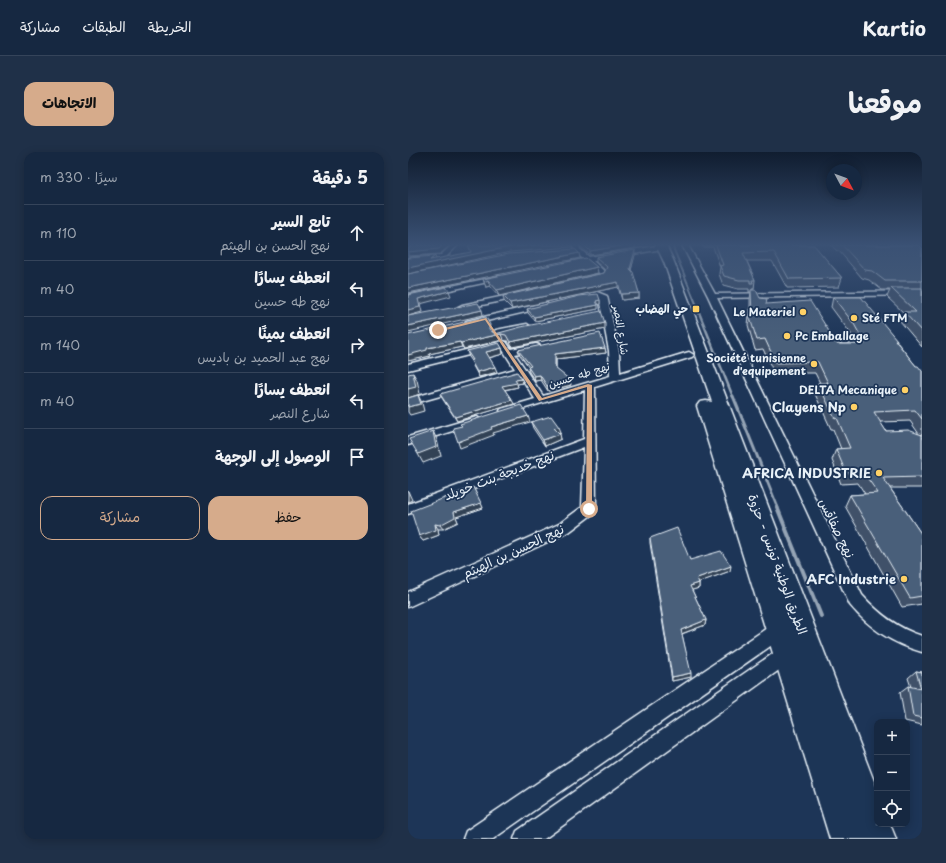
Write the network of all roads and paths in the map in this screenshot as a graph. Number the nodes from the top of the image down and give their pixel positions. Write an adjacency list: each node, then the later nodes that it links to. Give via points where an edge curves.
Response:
1 (504, 277): 10 (street)
2 (599, 277): 6 (street)
3 (666, 277): 21 (main road, الطريق الوطنية تونس - حزوة)
4 (675, 277): 40 (main road, الطريق الوطنية تونس - حزوة)
5 (702, 277): 9 (street, نهج صفاقس)
6 (580, 282)
7 (922, 293): 9 (street)
8 (528, 294): 13 (street)
9 (712, 296): 35 (street, نهج صفاقس, via 856,600 882,626)
10 (408, 297)
11 (572, 299): 24 (street, شارع النصر, via 600,294 604,296 603,312 606,332 614,351)
12 (550, 304): 14 (street)
13 (455, 309)
14 (486, 319): 15 (street); 17 (street)
15 (459, 326)
16 (533, 326): 17 (street)
17 (496, 332): 18 (street)
18 (503, 344): 20 (street); 22 (street)
19 (548, 344): 20 (street)
20 (510, 352): 23 (street)
21 (689, 355): 24 (street, نهج طه حسين); 34 (main road, الطريق الوطنية تونس - حزوة)
22 (408, 367)
23 (522, 370): 26 (street); 27 (street)
24 (615, 377): 25 (street, نهج طه حسين)
25 (590, 385): 26 (street, نهج طه حسين); 31 (street, نهج الحسن بن الهيثم)
26 (541, 400): 28 (street, نهج طه حسين)
27 (408, 402)
28 (498, 413)
29 (484, 418): 30 (street)
30 (408, 441)
31 (590, 441): 32 (street, نهج خديجة بنت خويلد); 33 (street, نهج الحسن بن الهيثم, via 589,509 564,528)
32 (408, 509)
33 (408, 600)
34 (779, 630): 36 (main road, الطريق الوطنية تونس - حزوة); 37 (street)
35 (922, 644)
36 (787, 654): 38 (street); 39 (main road, الطريق الوطنية تونس - حزوة)
37 (474, 839)
38 (525, 839)
39 (848, 839)
40 (878, 839)

